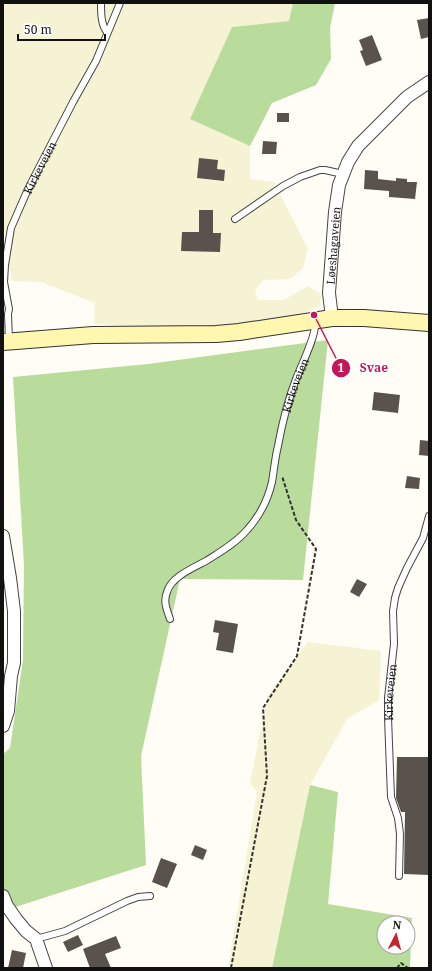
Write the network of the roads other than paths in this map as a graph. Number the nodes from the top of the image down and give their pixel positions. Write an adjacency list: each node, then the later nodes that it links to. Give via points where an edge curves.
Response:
1 (101, 3): 3 (lane, via 102,20)
2 (120, 3): 3 (lane, Kirkeveien)
3 (107, 32): 10 (lane, Kirkeveien, via 96,61 28,189 11,228 4,282 9,309)
4 (429, 82): 5 (street, Løeshagaveien, via 407,97 358,146)
5 (343, 174): 6 (lane, via 320,170 300,177); 7 (street, Løeshagaveien, via 335,212 329,293)
6 (234, 219)
7 (332, 318): 8 (main road, Kirkeveien); 9 (main road, Kirkeveien)
8 (314, 320): 10 (main road, Kirkeveien, via 216,334 93,335); 13 (lane, Kirkeveien, via 312,339 290,396 268,496 248,530 172,582 165,599)
9 (429, 323)
10 (6, 342)
11 (429, 516): 16 (lane, Kirkeveien, via 423,538 398,588 393,611 394,644 388,717 391,797 400,834)
12 (3, 536): 14 (street, via 14,611 14,663)
13 (170, 619)
14 (7, 678): 15 (street, via 8,711)
15 (3, 726)
16 (399, 876)
17 (3, 896): 19 (street, via 16,919)
18 (150, 896): 19 (lane, via 127,901 65,931)
19 (36, 939): 20 (street)
20 (46, 968)

